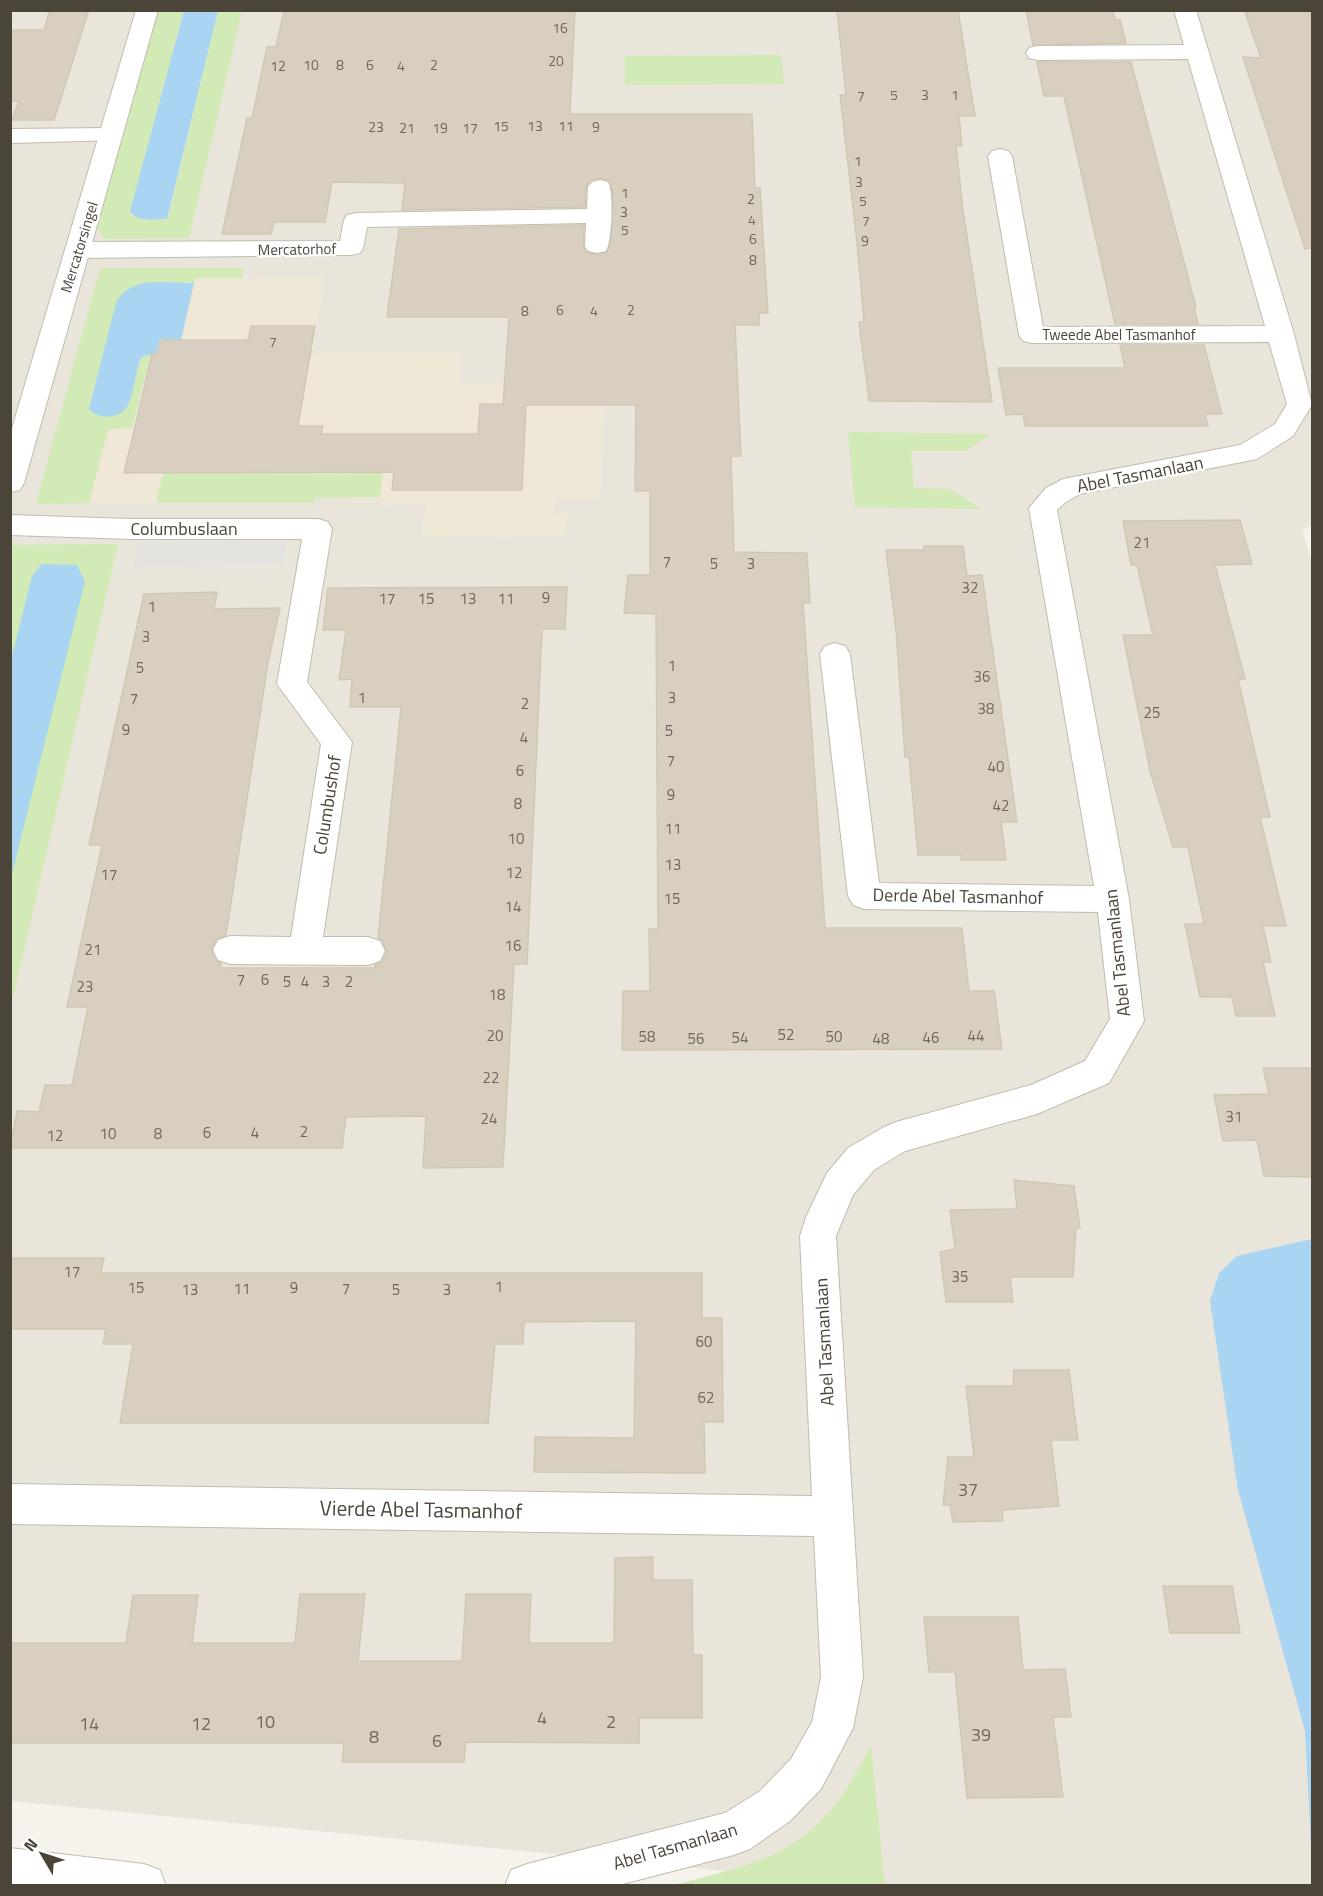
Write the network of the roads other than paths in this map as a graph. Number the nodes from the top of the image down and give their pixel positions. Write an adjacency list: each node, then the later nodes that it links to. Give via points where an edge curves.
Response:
1 (147, 10): 5 (street, Mercatorsingel)
2 (1185, 10): 4 (street, Abel Tasmanlaan)
3 (1037, 52): 4 (street)
4 (1199, 52): 12 (street, Abel Tasmanlaan)
5 (111, 135): 6 (street); 11 (street, Mercatorsingel)
6 (10, 136)
7 (1000, 156): 12 (street, Tweede Abel Tasmanhof, via 1032,335)
8 (600, 187): 9 (street)
9 (599, 216): 10 (street); 11 (street, Mercatorhof, via 356,220 351,249)
10 (597, 246)
11 (78, 250): 13 (street, Mercatorsingel)
12 (1281, 334): 17 (street, Abel Tasmanlaan, via 1300,404 1284,430 1246,453 1073,486 1043,508)
13 (10, 483)
14 (10, 525): 15 (street, Columbuslaan, via 318,529)
15 (312, 568): 19 (street, Columbushof, via 291,684 337,742)
16 (835, 654): 17 (street, Derde Abel Tasmanhof, via 864,896)
17 (1113, 899): 22 (street, Abel Tasmanlaan, via 1127,1021 1097,1071 1037,1099 896,1138 861,1159 840,1184 824,1216 818,1236)
18 (230, 950): 19 (street)
19 (305, 950): 20 (street)
20 (368, 951)
21 (10, 1504): 22 (street, Vierde Abel Tasmanhof)
22 (832, 1516): 25 (street, Abel Tasmanlaan, via 842,1677 832,1728 806,1774 775,1806 734,1833)
23 (10, 1870): 24 (street)
24 (144, 1886)
25 (527, 1886)

